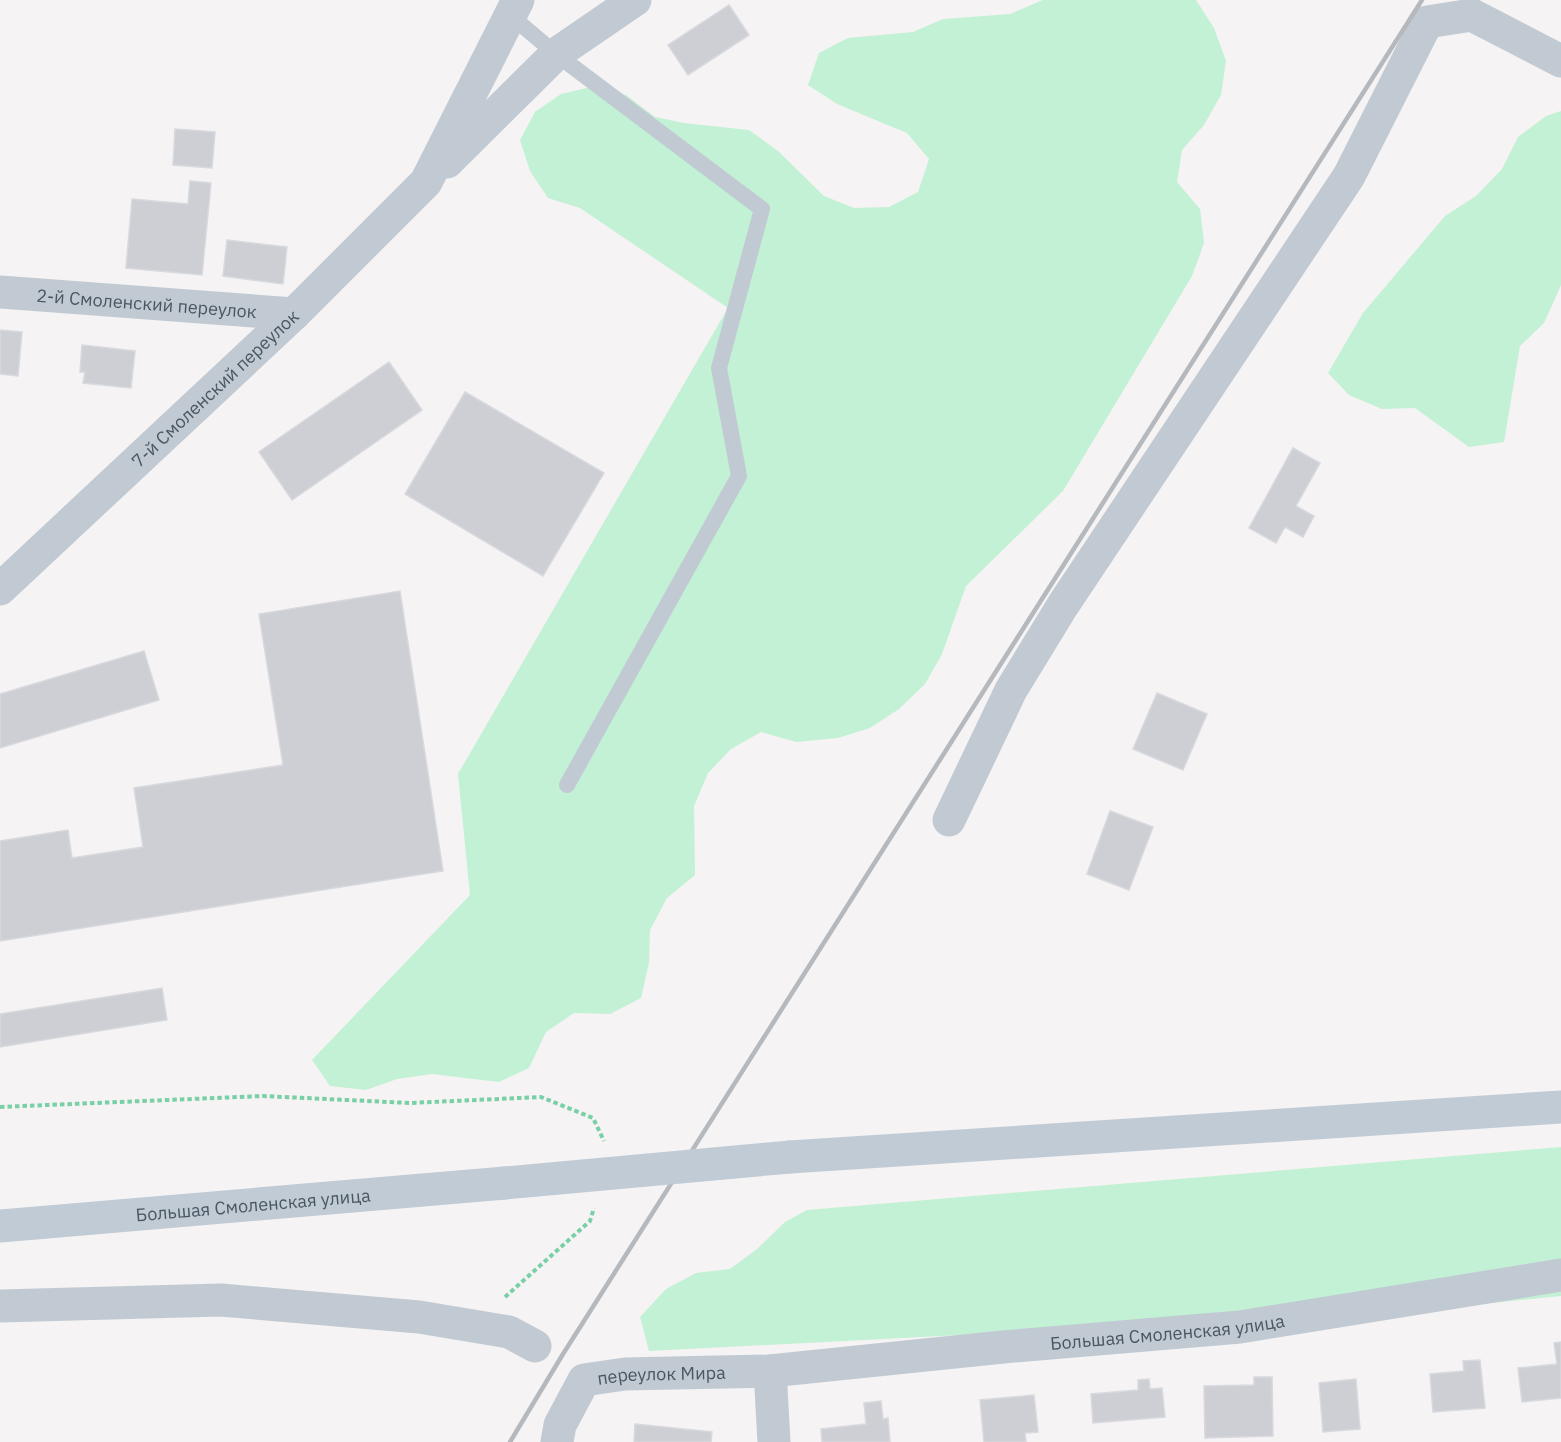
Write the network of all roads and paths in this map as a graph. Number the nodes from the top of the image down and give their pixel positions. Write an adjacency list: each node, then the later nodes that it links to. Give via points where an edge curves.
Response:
1 (635, 0): 3 (street, 7-й Смоленский переулок)
2 (514, 8): 3 (lane); 5 (street, 7-й Смоленский переулок)
3 (556, 54): 5 (street, 7-й Смоленский переулок); 9 (lane, via 762,209 719,368 739,476)
4 (1561, 61): 10 (street, via 1472,15 1426,22 1349,176 1063,605 1011,690)
5 (426, 182): 7 (street, 7-й Смоленский переулок)
6 (0, 292): 7 (street, 2-й Смоленский переулок)
7 (294, 314): 8 (street, 7-й Смоленский переулок)
8 (0, 589)
9 (567, 784)
10 (949, 820)
11 (0, 1107): 13 (path, via 263,1096 410,1103 541,1097 593,1118)
12 (1561, 1107): 15 (main road, Большая Смоленская улица, bridge, via 790,1157)
13 (606, 1145)
14 (597, 1198): 18 (path, via 590,1221 489,1310)
15 (0, 1226)
16 (1561, 1275): 20 (street, Большая Смоленская улица, via 1240,1327)
17 (0, 1306): 18 (street, via 221,1300 419,1317)
18 (482, 1328): 19 (street, via 509,1332)
19 (535, 1346)
20 (770, 1371): 21 (street, переулок Мира, via 626,1374 584,1380 560,1425); 22 (street)
21 (557, 1442)
22 (774, 1442)

